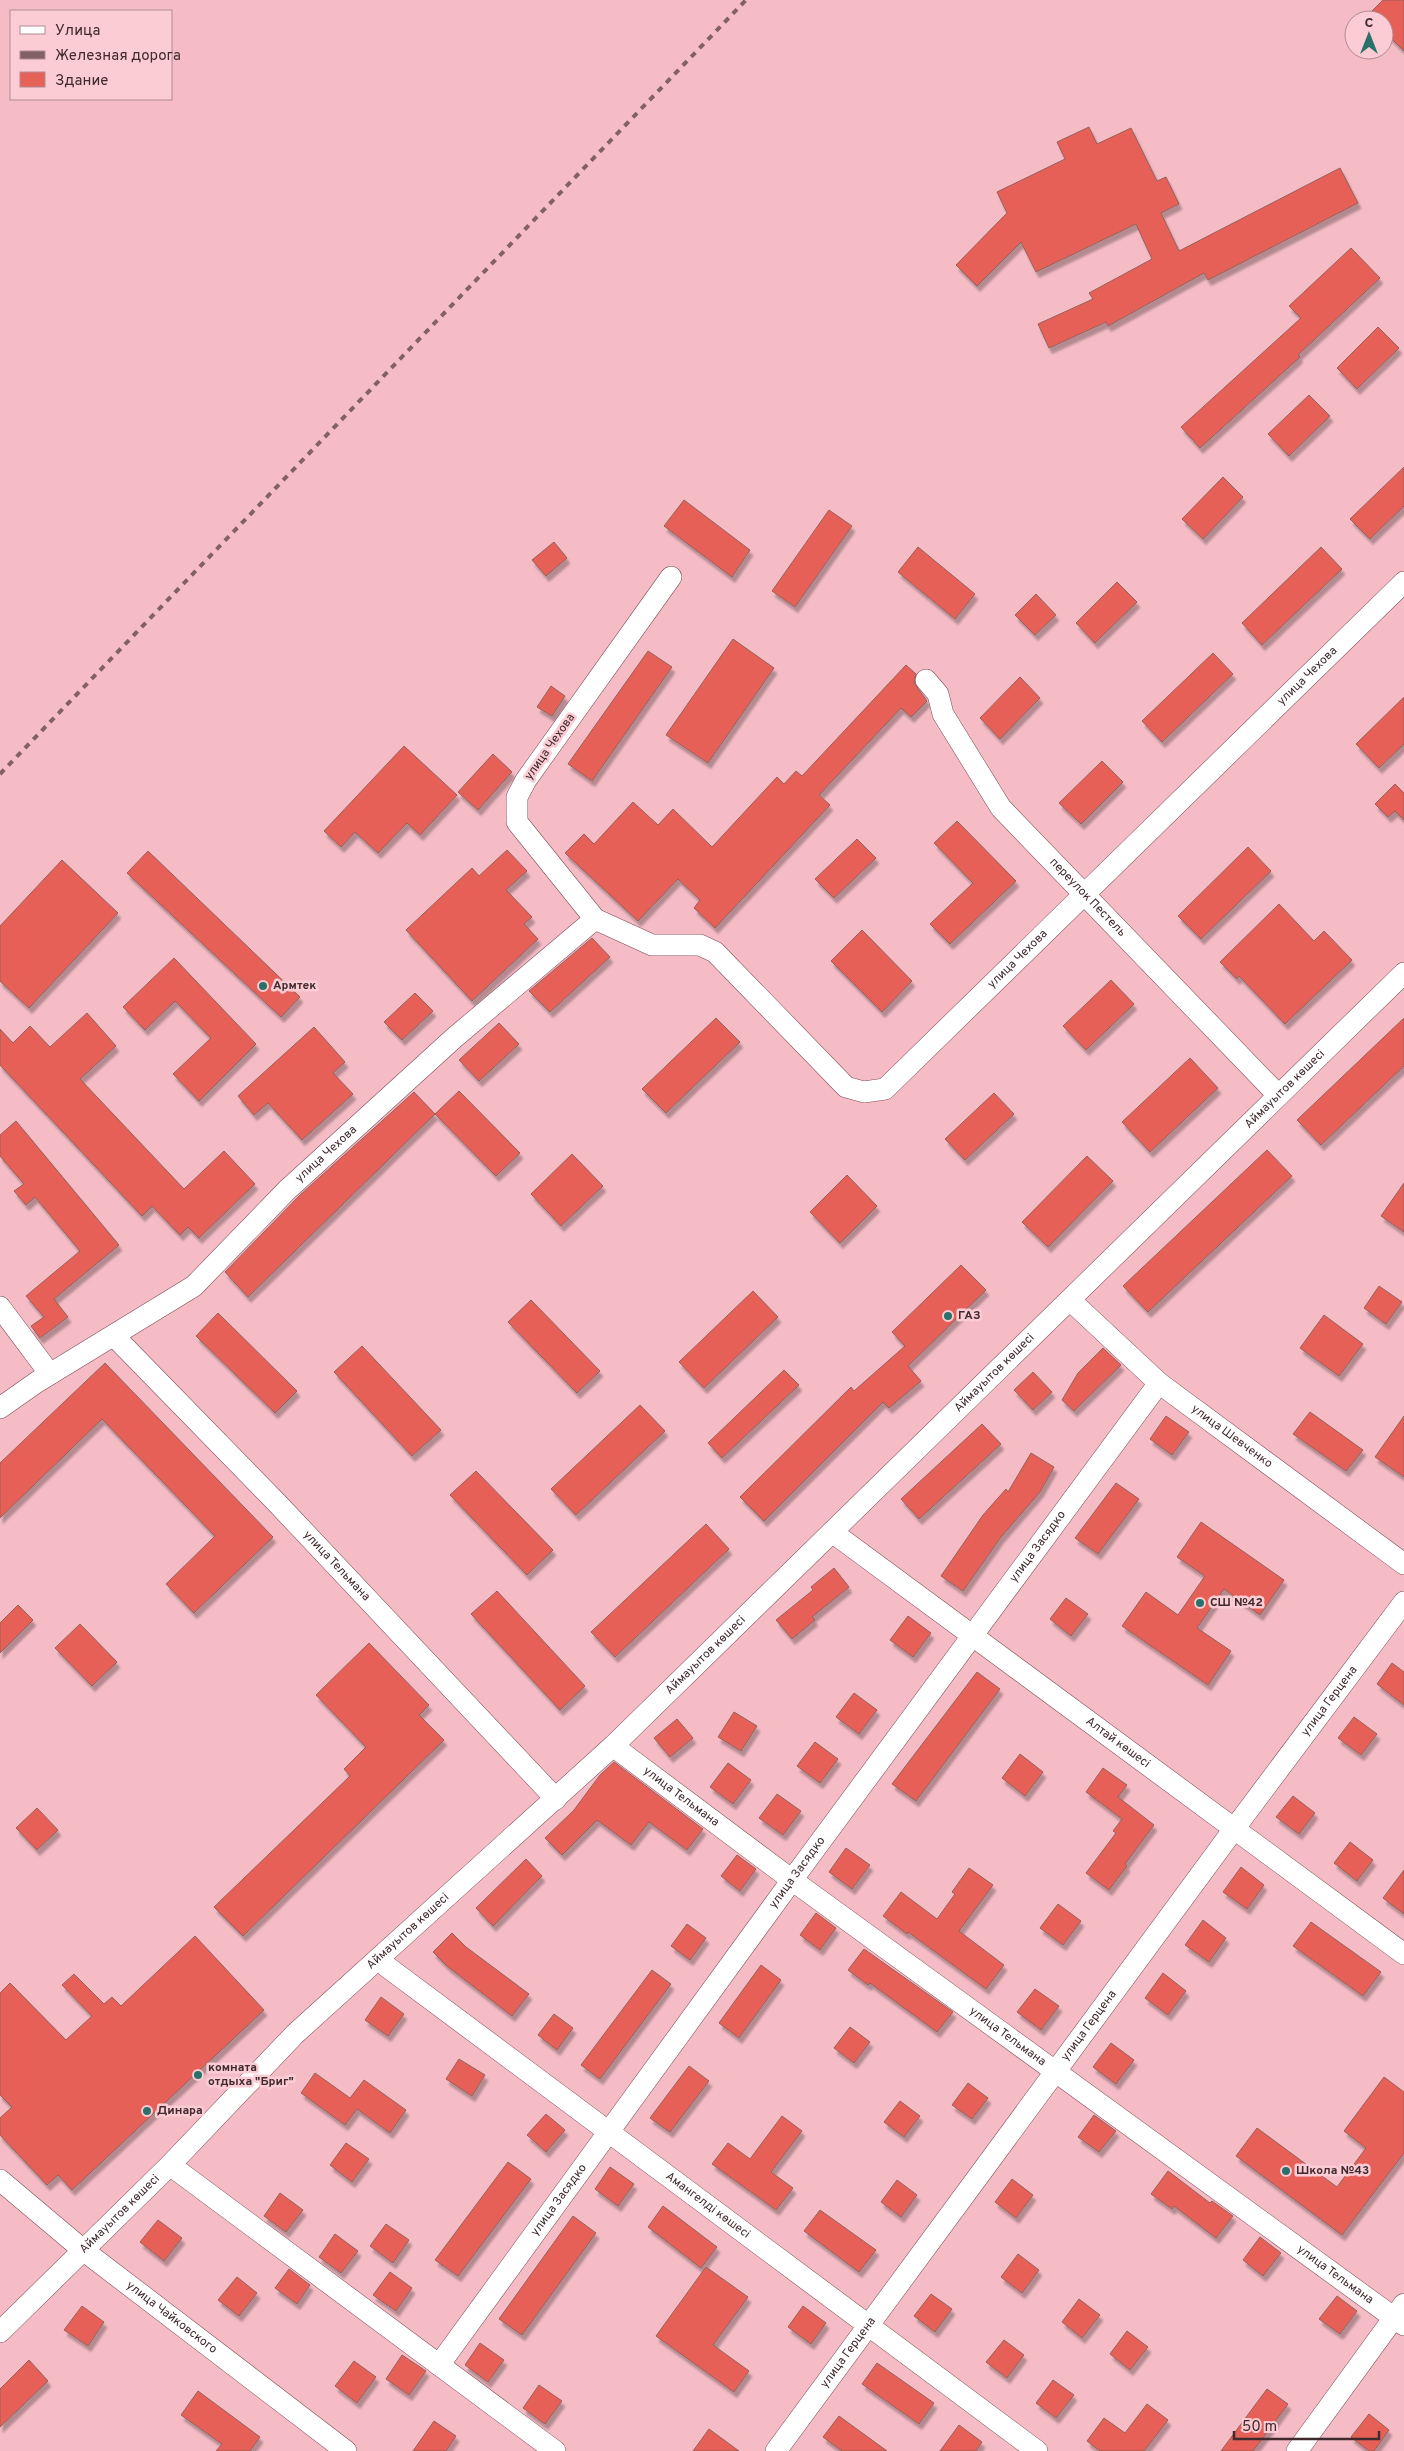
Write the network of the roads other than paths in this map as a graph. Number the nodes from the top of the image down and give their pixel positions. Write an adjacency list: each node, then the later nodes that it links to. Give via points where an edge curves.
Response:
1 (671, 577): 5 (street, улица Чехова, via 517,797 517,822)
2 (1404, 582): 4 (street, улица Чехова)
3 (926, 680): 4 (street, переулок Пестель, via 938,694 943,714 1001,808)
4 (1085, 896): 5 (street, улица Чехова, via 885,1089 864,1092 846,1087 714,952 700,945 652,945); 7 (street, переулок Пестель)
5 (595, 919): 10 (street, улица Чехова, via 454,1038 287,1190 194,1286)
6 (1404, 974): 7 (street, Аймауытов көшесі)
7 (1278, 1095): 8 (street, Аймауытов көшесі)
8 (1070, 1300): 12 (street, улица Шевченко); 14 (street, Аймауытов көшесі)
9 (0, 1307): 11 (street)
10 (114, 1336): 11 (street, улица Чехова); 19 (street, улица Тельмана, via 277,1502)
11 (50, 1374): 13 (street, улица Чехова)
12 (1159, 1383): 15 (street, улица Шевченко); 17 (street, улица Засядко)
13 (0, 1408)
14 (832, 1532): 17 (street, Алтай көшесі); 18 (street, Аймауытов көшесі)
15 (1404, 1564)
16 (1404, 1602): 20 (street, улица Герцена)
17 (973, 1635): 20 (street, Алтай көшесі); 21 (street, улица Засядко)
18 (613, 1746): 19 (street, Аймауытов көшесі); 21 (street, улица Тельмана)
19 (556, 1799): 23 (street, Аймауытов көшесі)
20 (1234, 1829): 22 (street, Алтай көшесі); 24 (street, улица Герцена)
21 (792, 1880): 24 (street, улица Тельмана); 25 (street, улица Засядко)
22 (1404, 1954)
23 (378, 1960): 25 (street, Амангелді көшесі); 26 (street, Аймауытов көшесі, via 296,2034)
24 (1056, 2072): 29 (street, улица Тельмана); 30 (street, улица Герцена)
25 (607, 2132): 30 (street, Амангелді көшесі); 32 (street, улица Засядко)
26 (170, 2165): 28 (street, Аймауытов көшесі); 32 (street)
27 (0, 2180): 28 (street, улица Чайковского)
28 (83, 2250): 31 (street, Аймауытов көшесі); 33 (street, улица Чайковского)
29 (1401, 2316): 37 (street)
30 (868, 2326): 35 (street, улица Герцена); 36 (street, Амангелді көшесі)
31 (0, 2332)
32 (438, 2365): 34 (street)
33 (345, 2451)
34 (555, 2451)
35 (776, 2451)
36 (1038, 2451)
37 (1297, 2451)

